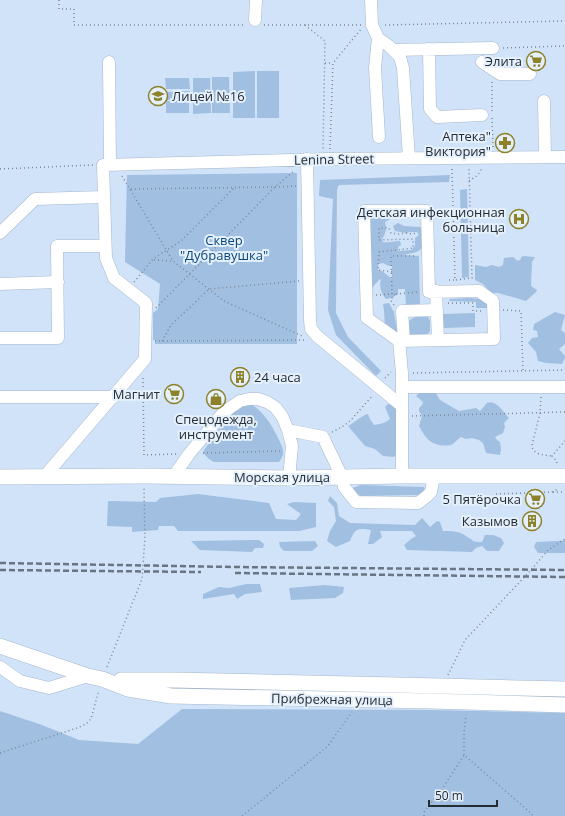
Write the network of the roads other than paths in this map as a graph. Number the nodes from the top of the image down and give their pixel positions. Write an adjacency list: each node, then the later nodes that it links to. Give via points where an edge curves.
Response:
1 (256, 0): 3 (street)
2 (371, 0): 4 (street, via 372,26)
3 (255, 23)
4 (378, 38): 7 (street); 13 (street, via 375,68)
5 (493, 48): 6 (street)
6 (428, 49): 7 (street); 12 (street, via 430,109 437,117)
7 (393, 50): 16 (street, via 400,57 403,68)
8 (109, 62): 18 (street)
9 (482, 62): 10 (street, via 500,74)
10 (530, 74)
11 (544, 101): 14 (street)
12 (482, 115)
13 (379, 137)
14 (545, 157): 15 (street, Lenina Street); 16 (street, Lenina Street)
15 (565, 157)
16 (409, 158): 17 (street, Lenina Street)
17 (307, 159): 18 (street, Lenina Street); 33 (street, via 311,329 382,383)
18 (111, 167): 19 (street)
19 (104, 197): 20 (street, via 35,199); 21 (street)
20 (0, 233)
21 (105, 246): 22 (street, via 57,246); 32 (street, via 106,258 114,278 146,303 145,359)
22 (58, 282): 23 (street); 26 (street, via 58,338)
23 (0, 284)
24 (432, 292): 25 (street); 27 (street, via 479,291 493,301 499,310 494,339); 28 (street, via 427,211 364,211 367,318)
25 (442, 307): 27 (street); 28 (street, via 402,311)
26 (0, 338)
27 (438, 340): 28 (street)
28 (402, 341): 29 (street, via 397,372)
29 (402, 387): 30 (street); 33 (street)
30 (565, 387)
31 (0, 397): 32 (street)
32 (114, 397): 39 (street)
33 (402, 411): 35 (street)
34 (288, 430): 40 (street, via 282,416 267,402 258,399 240,401 222,414); 41 (street, via 322,436); 42 (street, via 292,448)
35 (402, 476): 36 (main road, Морская улица); 41 (main road, Морская улица)
36 (434, 476): 37 (main road, Морская улица); 41 (street, via 431,492 418,503 356,502 344,487)
37 (565, 476)
38 (0, 477): 39 (main road, Морская улица)
39 (44, 477): 40 (main road, Морская улица)
40 (173, 477): 42 (main road, Морская улица)
41 (342, 477): 42 (main road, Морская улица)
42 (289, 478)
43 (0, 646): 45 (main road, Прибрежная улица)
44 (1, 672): 45 (street, via 20,681 49,688)
45 (95, 678): 46 (main road, Прибрежная улица); 49 (main road, Прибрежная улица, via 128,689)
46 (173, 680): 47 (main road, Прибрежная улица); 49 (street, via 167,691)
47 (446, 686): 48 (main road, Прибрежная улица); 50 (street)
48 (565, 690)
49 (171, 696): 50 (main road, Прибрежная улица)
50 (451, 702): 51 (main road, Прибрежная улица)
51 (565, 705)

